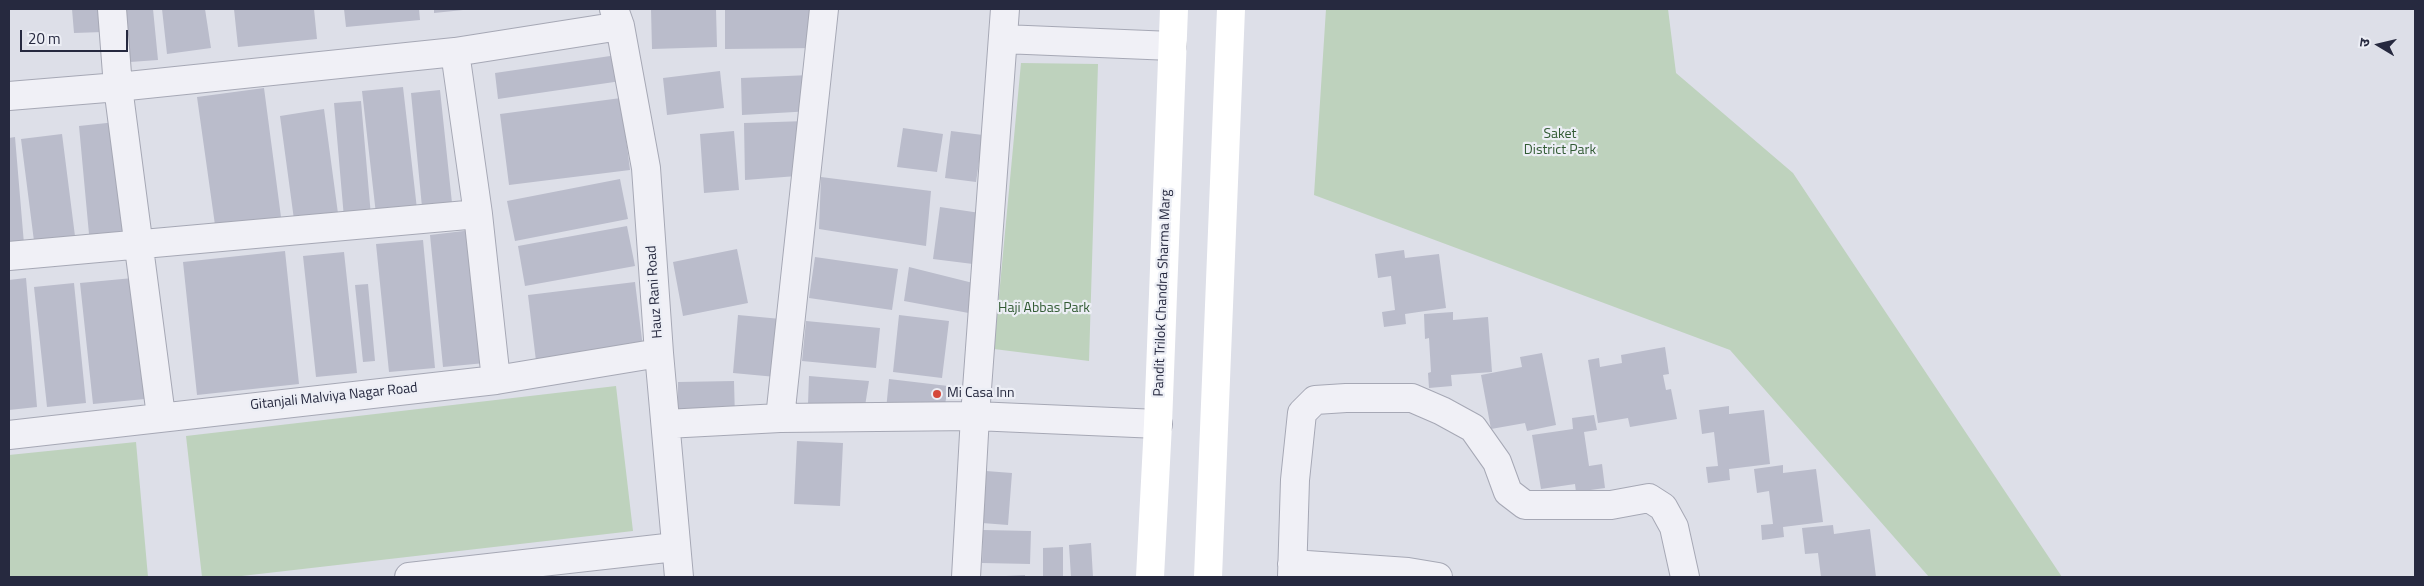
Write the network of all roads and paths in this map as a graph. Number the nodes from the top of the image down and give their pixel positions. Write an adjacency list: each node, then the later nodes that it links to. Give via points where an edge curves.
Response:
1 (112, 9): 10 (street)
2 (824, 9): 19 (street)
3 (1005, 9): 7 (street)
4 (1174, 9): 8 (main road, Pandit Trilok Chandra Sharma Marg)
5 (1231, 9): 30 (main road)
6 (617, 17): 9 (street); 15 (street, Hauz Rani Road, via 646,168)
7 (1003, 39): 8 (street); 18 (street)
8 (1172, 46): 21 (main road, Pandit Trilok Chandra Sharma Marg)
9 (455, 52): 10 (street); 12 (street)
10 (118, 87): 11 (street); 13 (street)
11 (9, 96)
12 (478, 214): 13 (street); 16 (street)
13 (139, 243): 14 (street); 17 (street)
14 (9, 256)
15 (659, 353): 16 (street, Gitanjali Malviya Nagar Road); 20 (street, Hauz Rani Road)
16 (496, 380): 17 (street, Gitanjali Malviya Nagar Road)
17 (161, 416): 22 (street, Gitanjali Malviya Nagar Road)
18 (975, 416): 19 (street); 21 (street); 28 (street)
19 (780, 418): 20 (street)
20 (666, 424): 23 (street, Hauz Rani Road)
21 (1158, 424): 29 (main road, Pandit Trilok Chandra Sharma Marg)
22 (9, 435)
23 (675, 547): 25 (street); 27 (street, Hauz Rani Road)
24 (1292, 570): 31 (street, via 1408,572); 32 (street, via 1295,480 1302,413 1315,400 1412,398 1473,428 1498,462 1508,492 1525,506 1612,505 1649,498 1663,507 1674,527)
25 (524, 571): 26 (street)
26 (409, 577)
27 (679, 577)
28 (966, 577)
29 (1150, 577)
30 (1208, 577)
31 (1438, 577)
32 (1685, 577)

